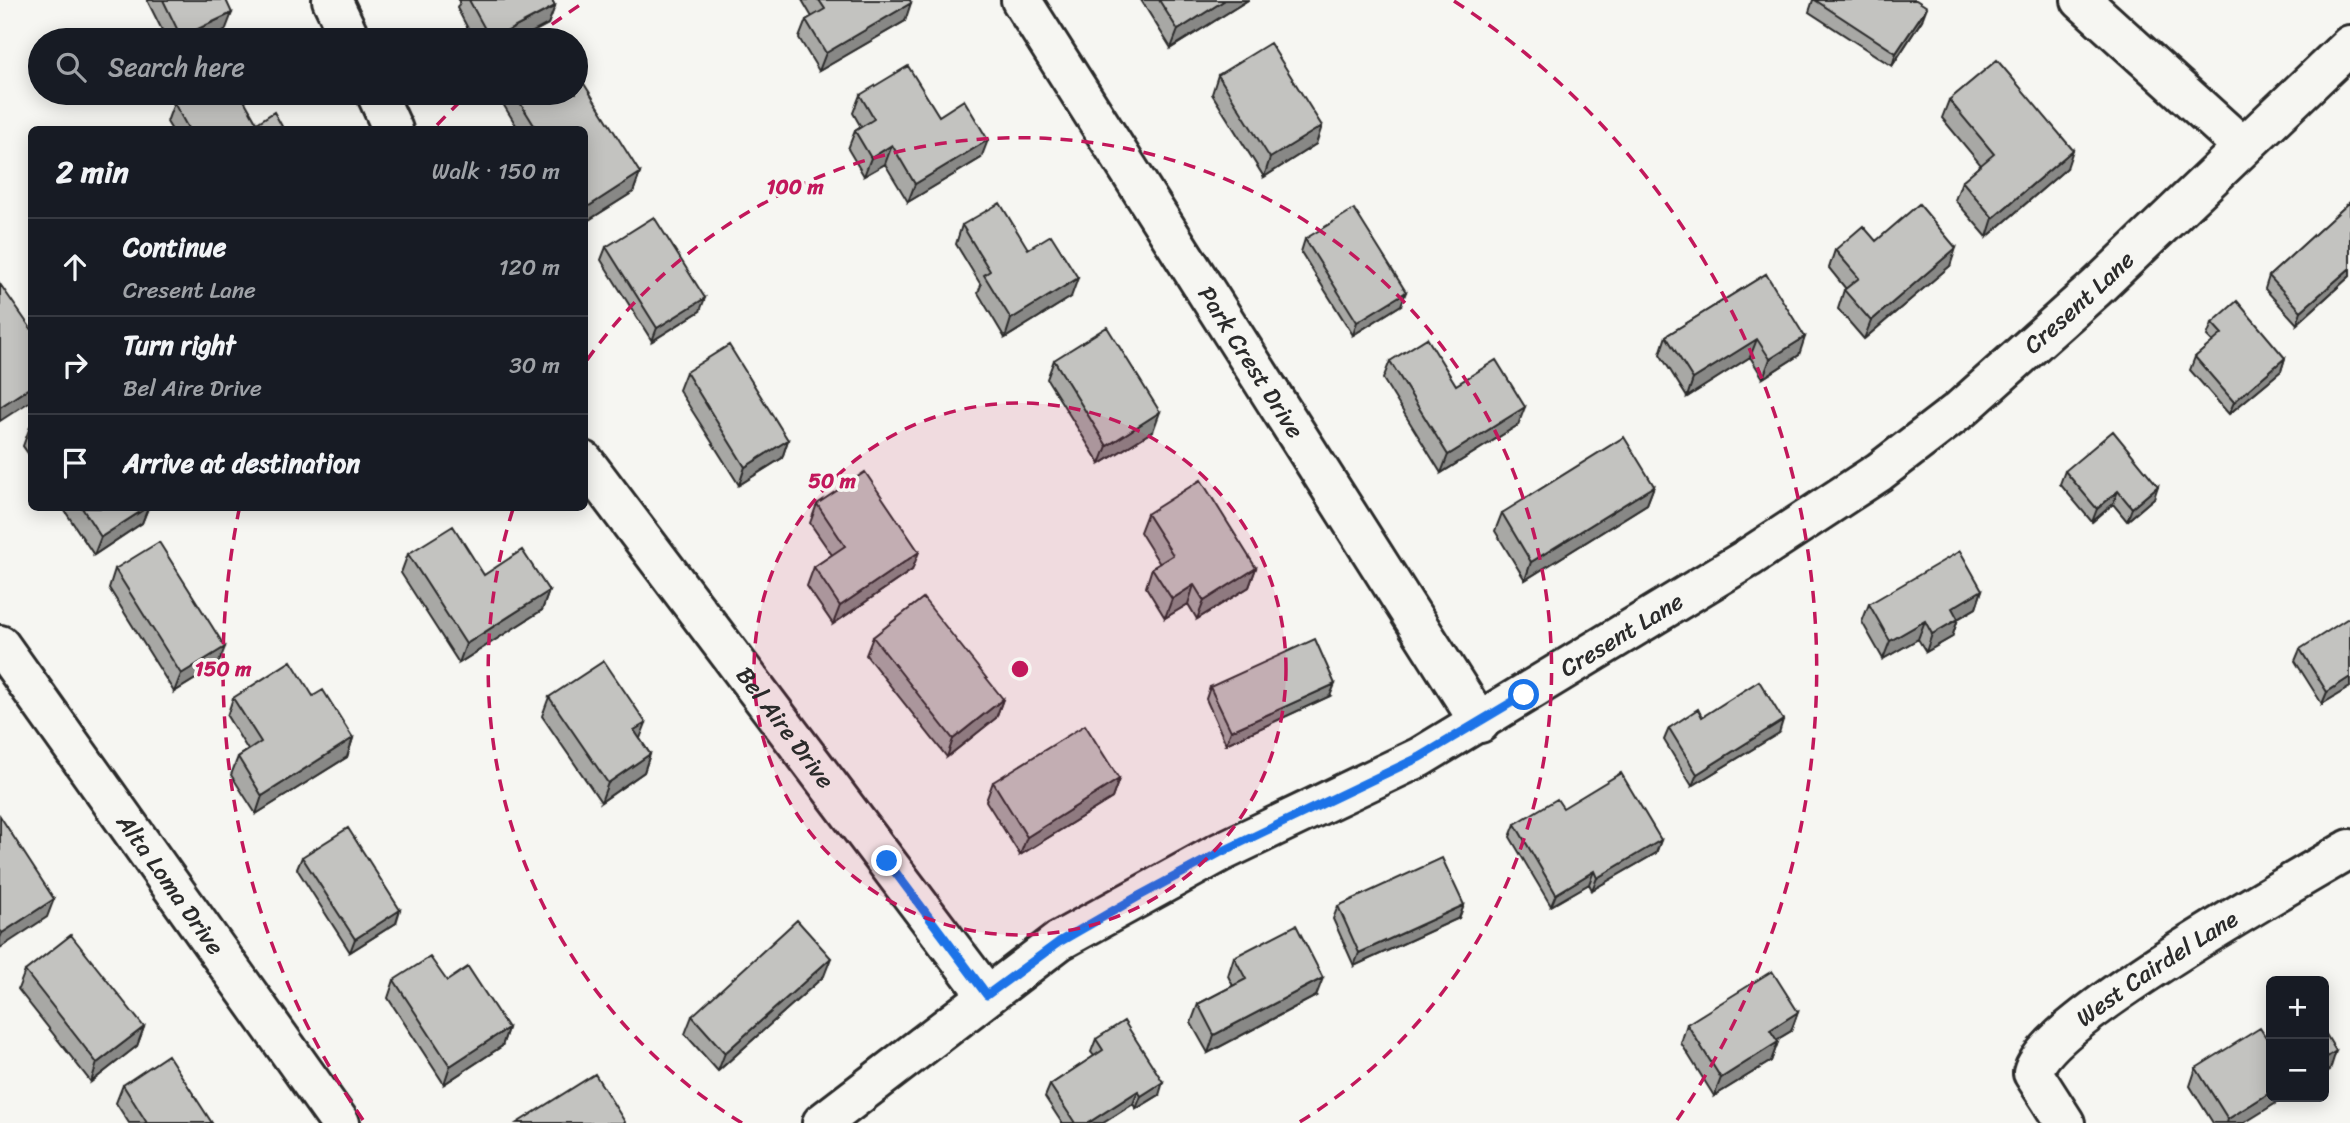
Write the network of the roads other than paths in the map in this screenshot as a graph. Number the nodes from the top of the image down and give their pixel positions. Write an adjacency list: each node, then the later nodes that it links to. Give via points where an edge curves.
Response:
1 (332, 0): 4 (street)
2 (1021, 0): 11 (street, Park Crest Drive)
3 (2081, 0): 8 (street)
4 (345, 28)
5 (2350, 45): 8 (street, Cresent Lane)
6 (382, 105): 7 (street)
7 (391, 126)
8 (2242, 146): 11 (street, Cresent Lane, via 2096,288 1961,410 1879,472 1748,558)
9 (588, 466): 13 (street, Bel Aire Drive)
10 (0, 645): 14 (street, Alta Loma Drive)
11 (1479, 723): 13 (street, Cresent Lane, via 1420,757 1139,896 1059,942)
12 (2350, 849): 16 (street, West Cairdel Lane, via 2120,989 2036,1060 2033,1073)
13 (987, 995): 15 (street, Cresent Lane)
14 (341, 1123)
15 (822, 1123)
16 (2065, 1123)

